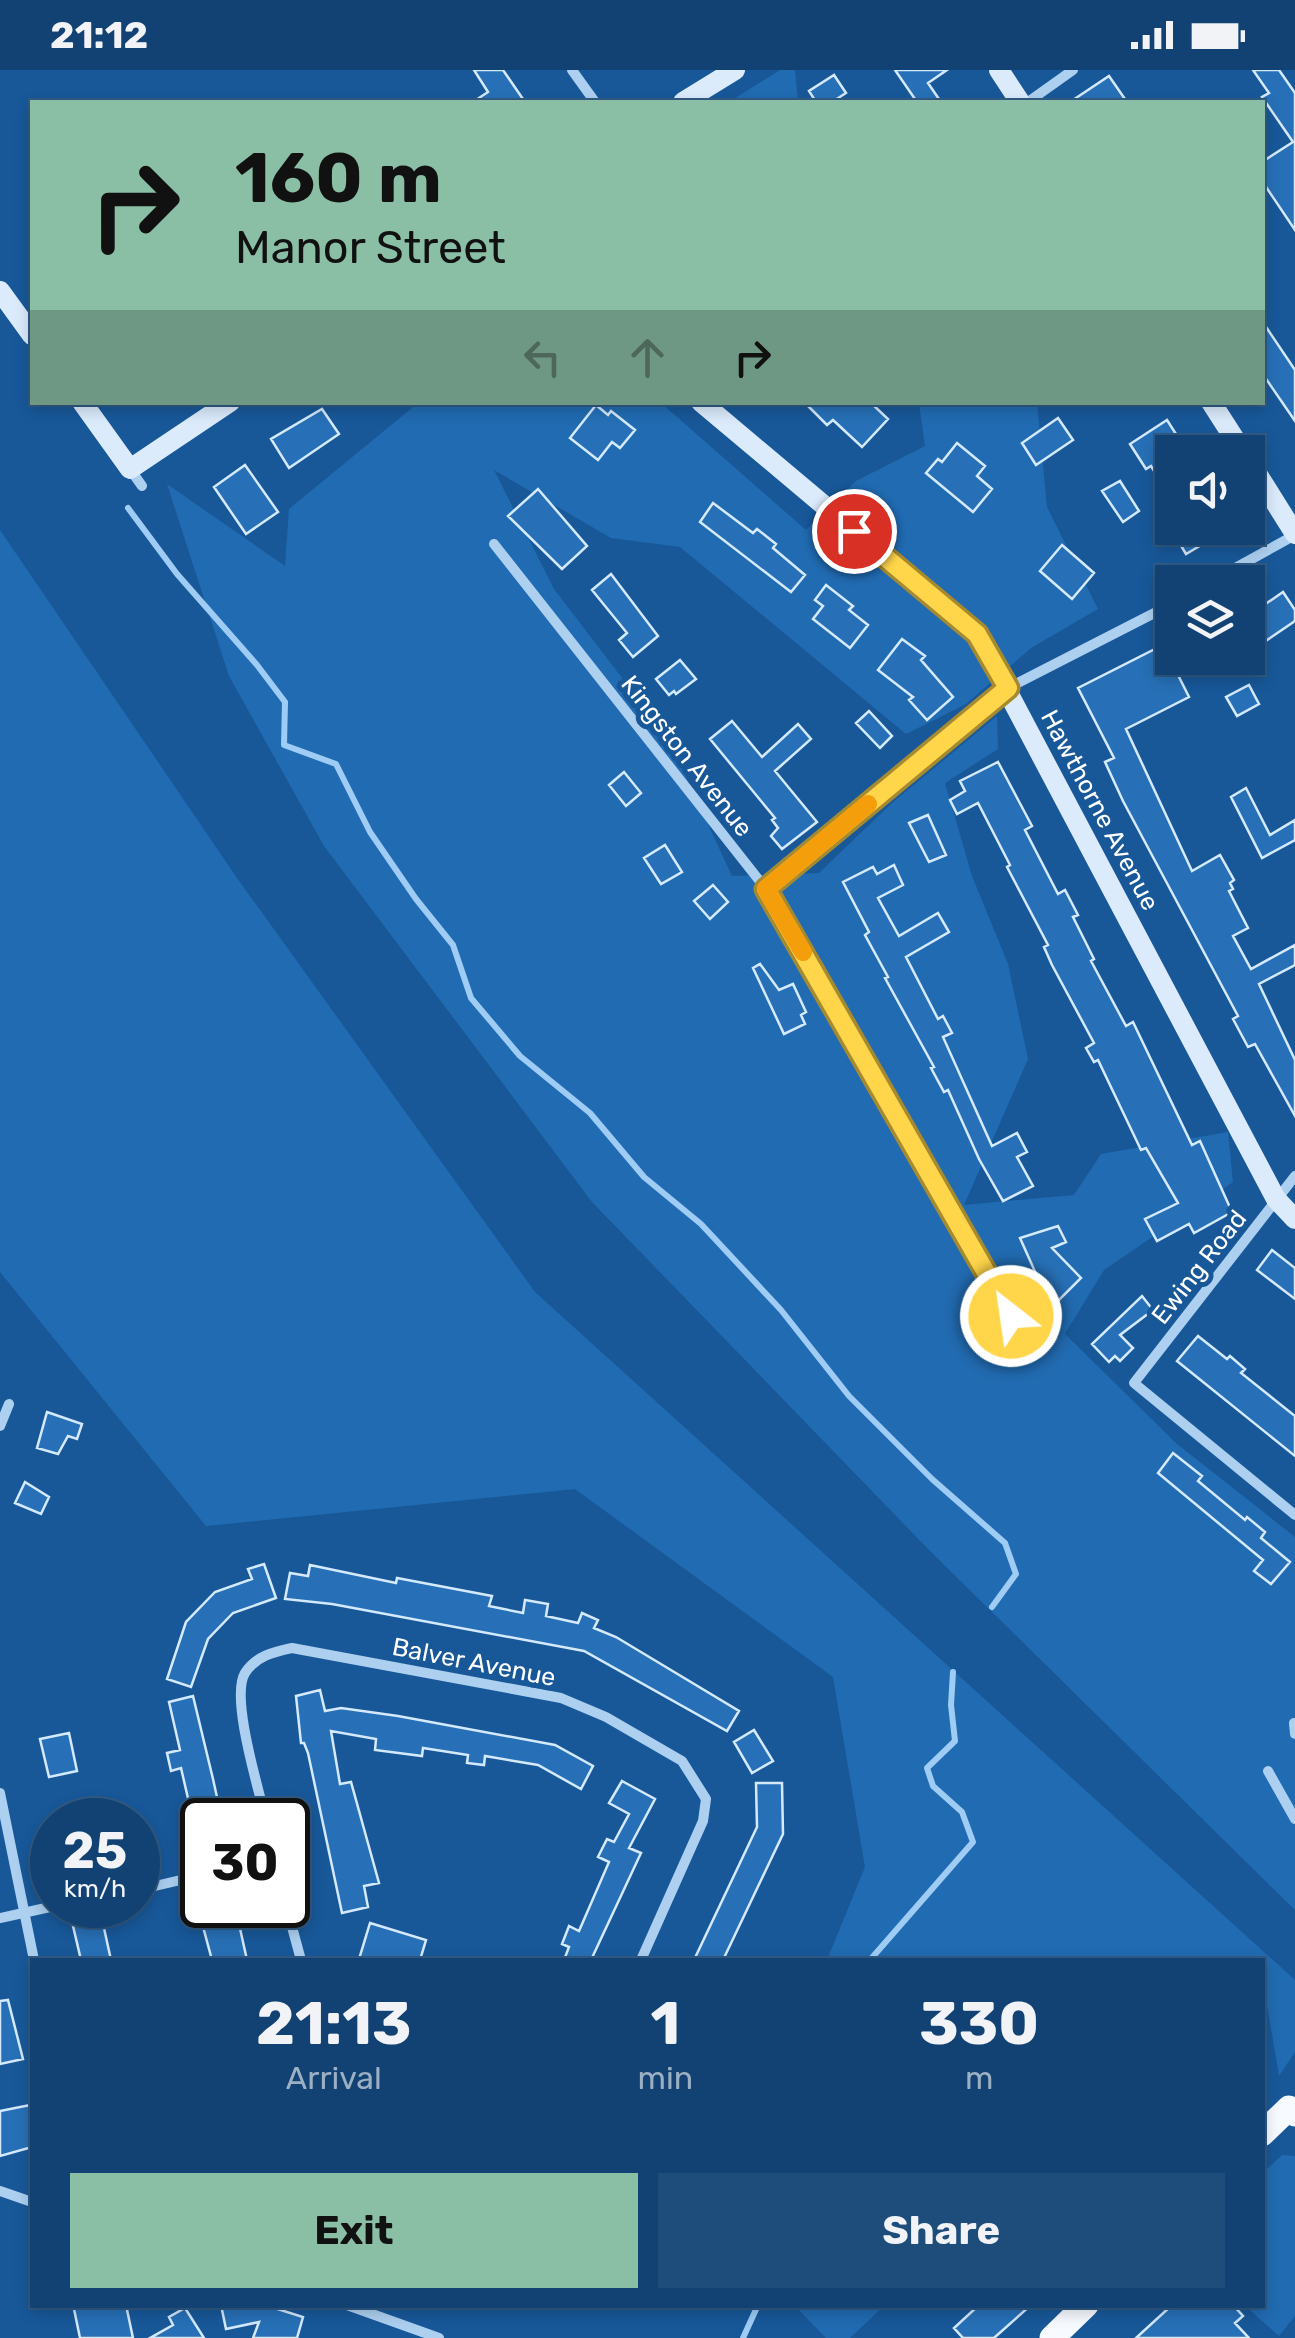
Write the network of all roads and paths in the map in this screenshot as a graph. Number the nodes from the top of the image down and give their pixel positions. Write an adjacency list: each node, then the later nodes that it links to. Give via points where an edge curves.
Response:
1 (572, 70): 5 (street)
2 (734, 70): 6 (street)
3 (999, 70): 7 (street)
4 (1074, 70): 8 (street)
5 (594, 100)
6 (687, 100)
7 (1019, 100)
8 (1031, 100)
9 (0, 290): 10 (street)
10 (30, 332)
11 (84, 405): 12 (street, via 136,478)
12 (226, 405)
13 (705, 405): 21 (street, Hawthorne Avenue, via 977,634)
14 (1214, 405): 15 (street)
15 (1233, 435)
16 (1265, 486): 17 (street)
17 (1295, 534): 19 (street)
18 (494, 544): 22 (street, Kingston Avenue)
19 (1240, 565)
20 (1155, 613): 21 (street)
21 (1008, 688): 22 (street); 24 (street, Hawthorne Avenue)
22 (766, 889): 26 (street, Kingston Avenue)
23 (1295, 1176): 24 (street, Ewing Road)
24 (1276, 1199): 25 (street, Hawthorne Avenue); 29 (street, Ewing Road, via 1134,1383)
25 (1295, 1219)
26 (1011, 1316)
27 (9, 1404): 28 (street)
28 (0, 1426)
29 (1295, 1515)
30 (1294, 1723): 31 (street)
31 (1295, 1734)
32 (1268, 1771): 35 (street)
33 (0, 1793): 37 (street)
34 (261, 1798): 42 (street, Balver Avenue, via 240,1698 243,1675 263,1655 292,1648 561,1698 682,1761 706,1799 703,1822)
35 (1295, 1819)
36 (30, 1910): 37 (street)
37 (22, 1912): 38 (street); 40 (street)
38 (0, 1918)
39 (292, 1928): 41 (street)
40 (34, 1958)
41 (300, 1958)
42 (642, 1958)
43 (1293, 2108): 44 (main road)
44 (1265, 2131)
45 (0, 2191): 46 (street)
46 (30, 2201)
47 (355, 2308): 49 (street)
48 (1083, 2308): 50 (main road)
49 (439, 2338)
50 (1052, 2338)

